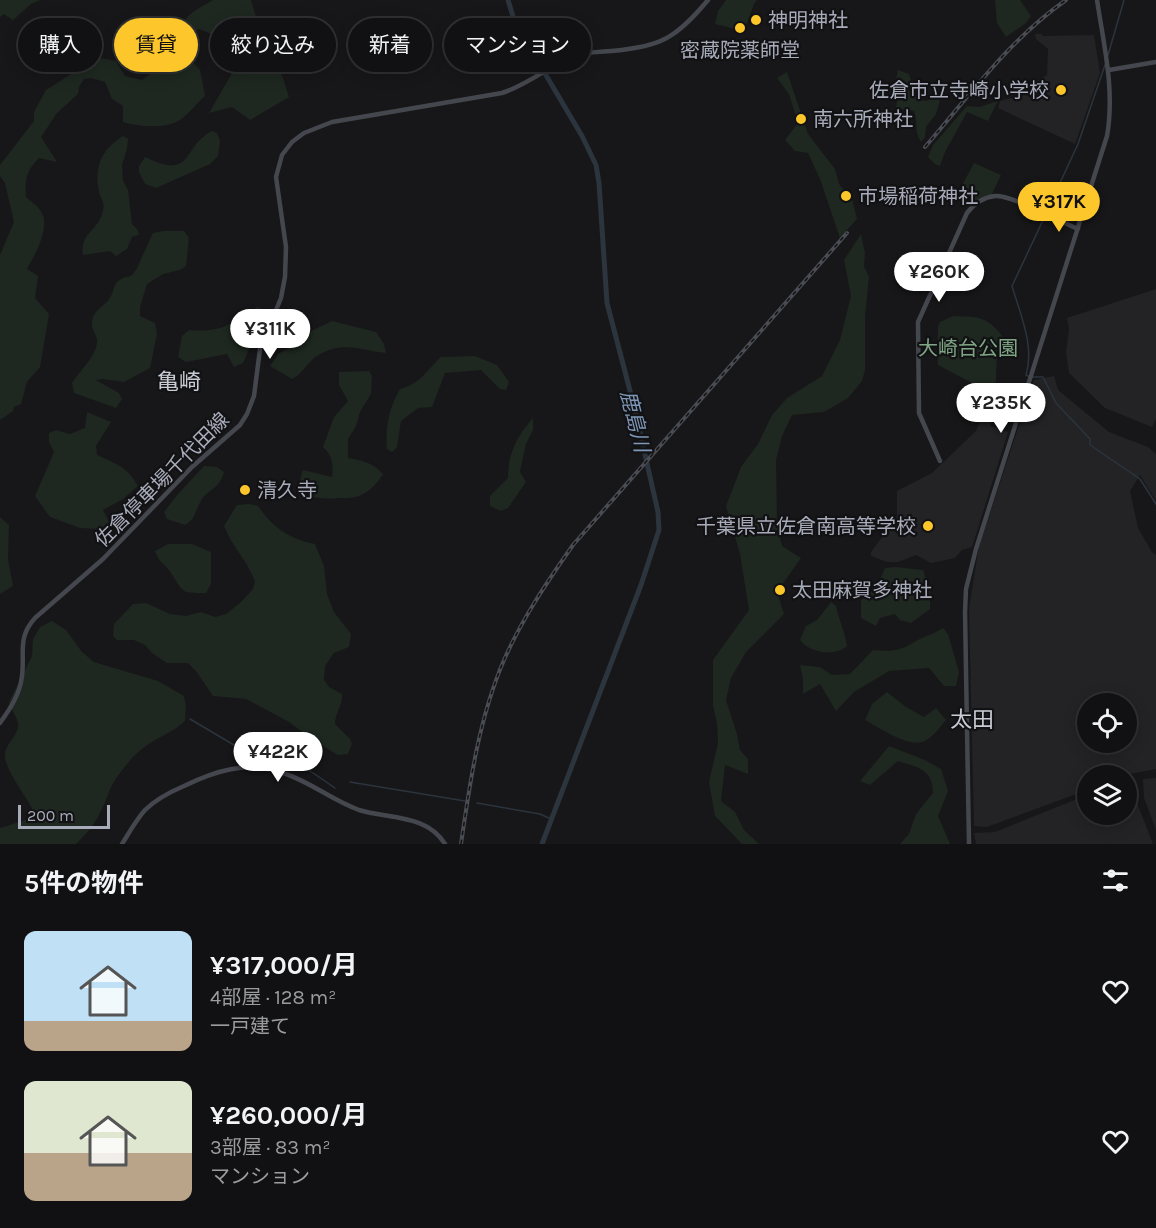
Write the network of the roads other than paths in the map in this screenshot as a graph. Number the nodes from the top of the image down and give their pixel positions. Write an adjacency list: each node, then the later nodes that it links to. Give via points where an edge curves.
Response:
1 (708, 0): 7 (street, 佐倉停車場千代田線, via 680,30 649,47 577,55 510,91 492,96 332,122 300,135 287,148 276,177 285,277 260,349 251,407 240,425 27,627 22,644 20,688)
2 (1097, 0): 4 (street)
3 (1156, 63): 4 (street)
4 (1109, 70): 5 (street, via 1108,130)
5 (1078, 229): 6 (street, via 1003,197 985,198 966,217 919,318 919,413); 10 (street, via 966,589)
6 (940, 461)
7 (0, 723)
8 (122, 844): 9 (street, via 145,811 164,796 221,770 255,767 280,771 358,809 417,822 433,829)
9 (445, 844)
10 (969, 844)

